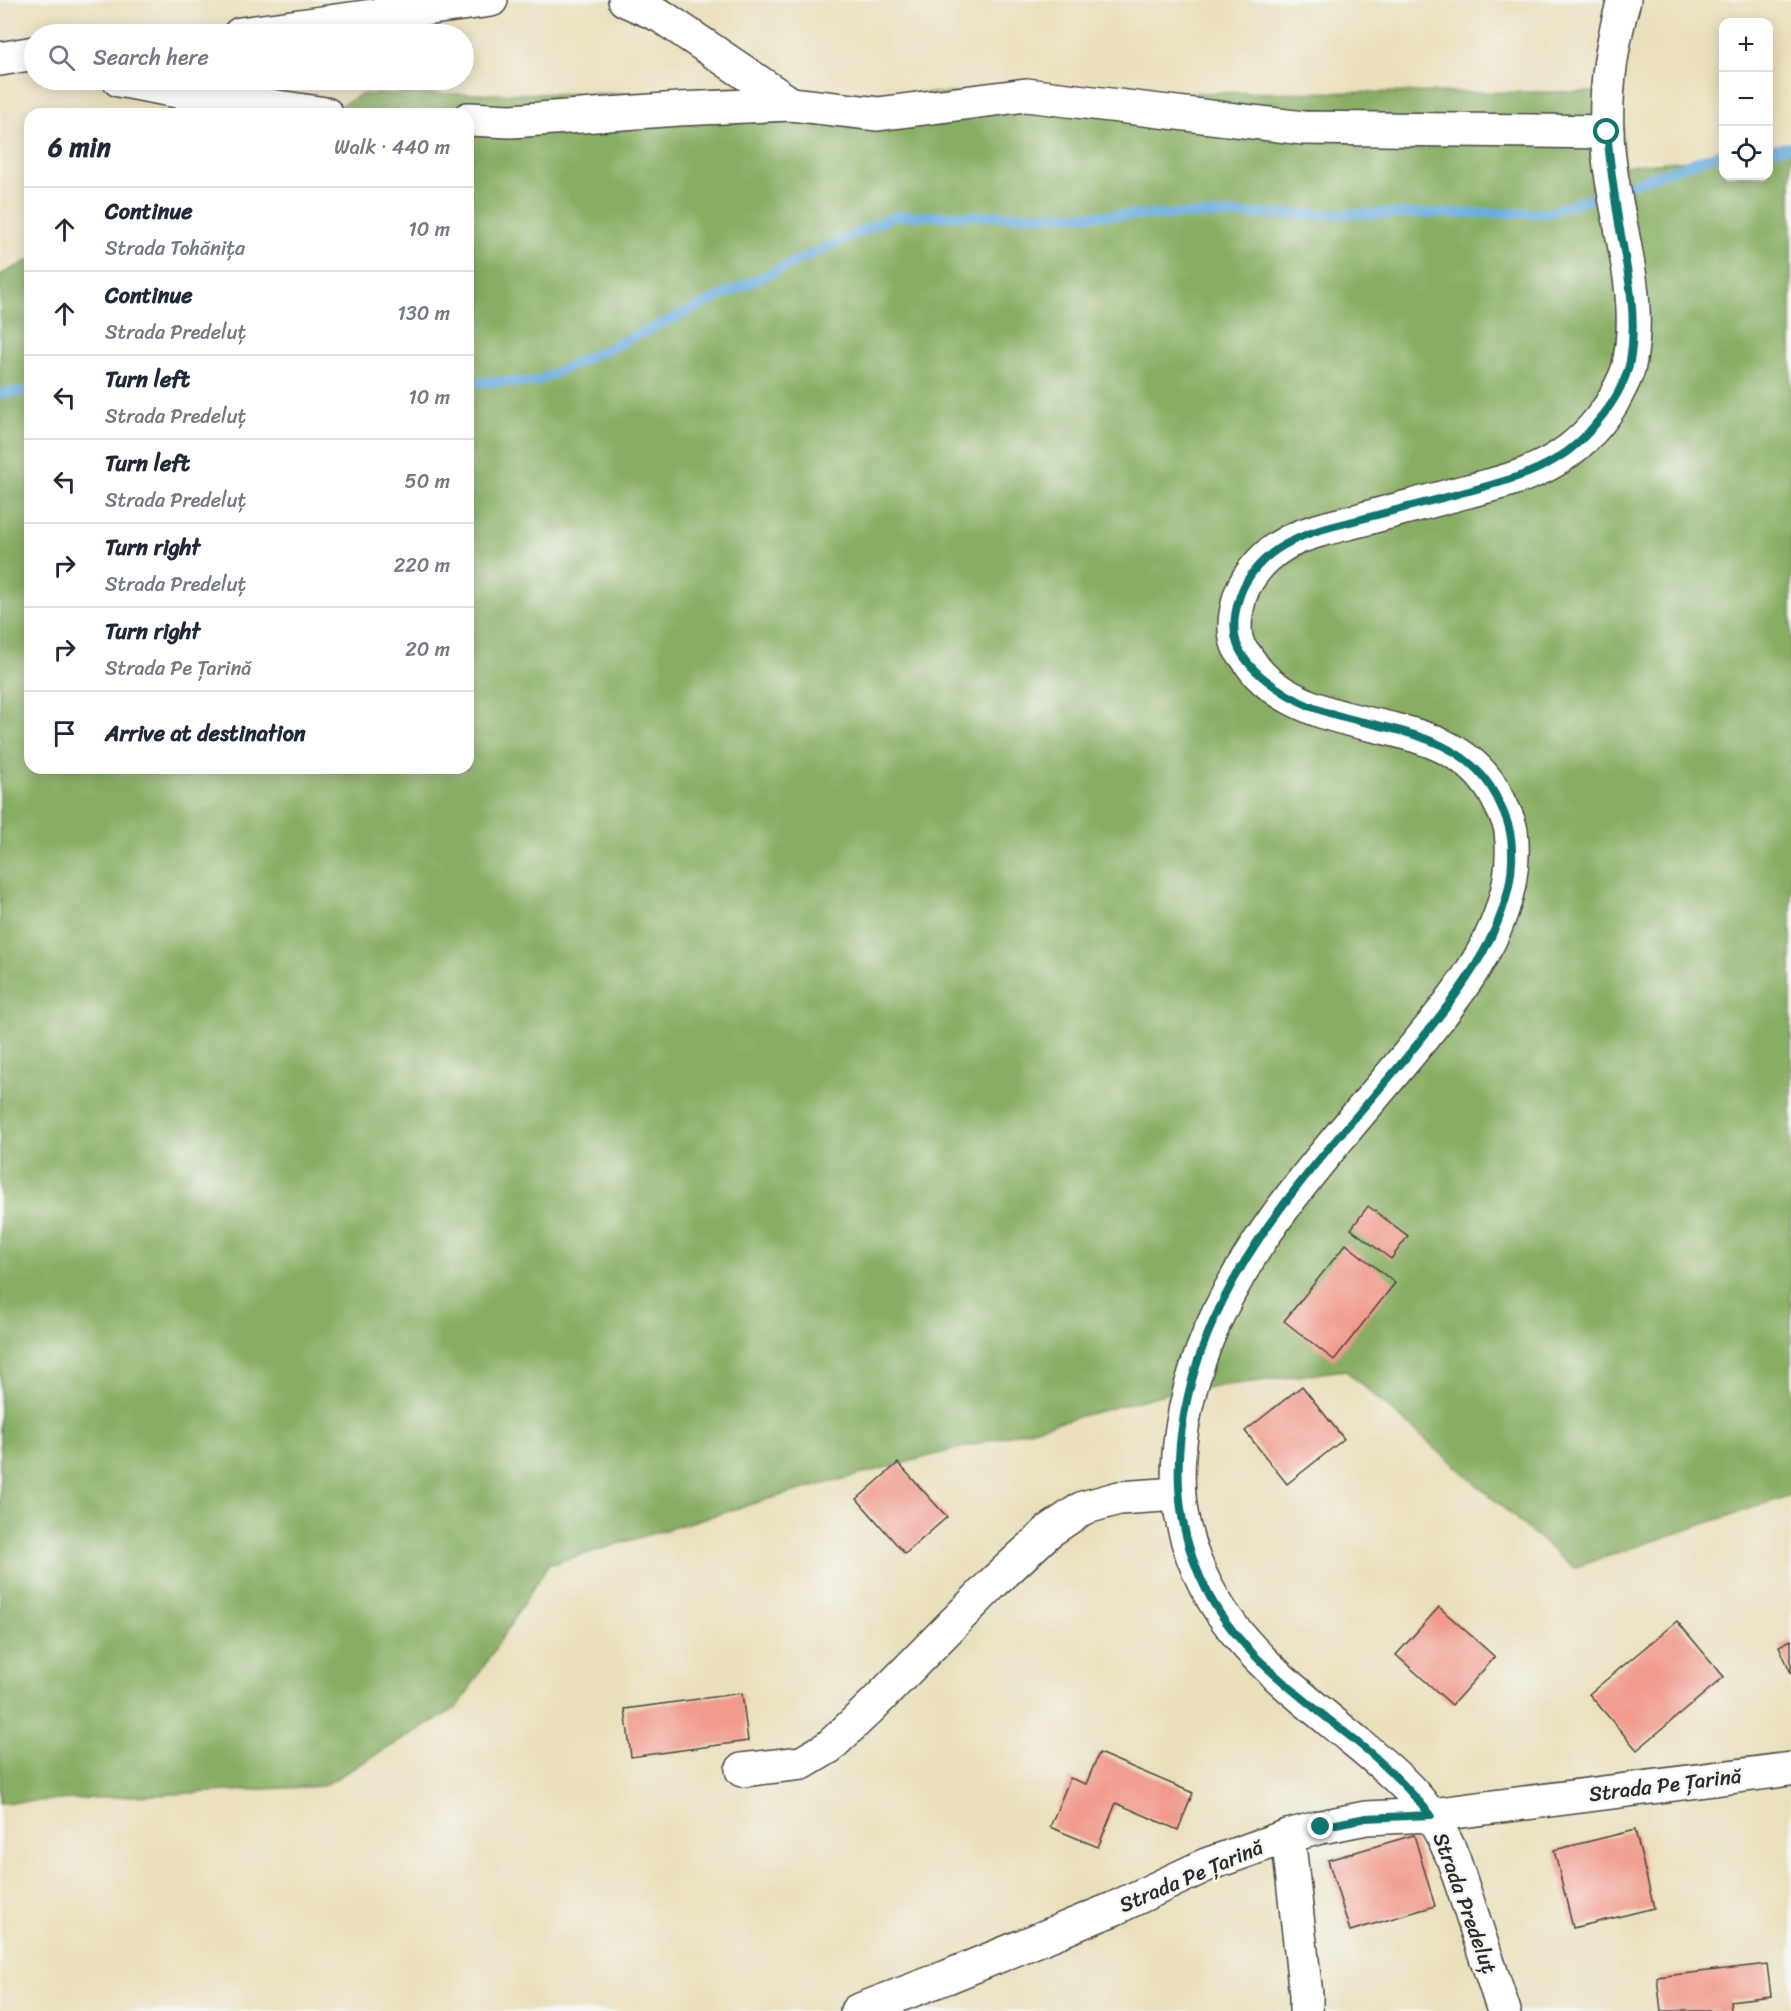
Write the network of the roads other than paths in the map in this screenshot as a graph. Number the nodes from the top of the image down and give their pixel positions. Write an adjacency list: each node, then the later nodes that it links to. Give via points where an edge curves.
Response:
1 (491, 0): 4 (street)
2 (624, 0): 10 (street, via 661,16)
3 (1624, 0): 13 (street, Strada Predeluț, via 1612,58)
4 (314, 24)
5 (24, 55): 6 (street)
6 (0, 59)
7 (0, 69): 8 (street)
8 (24, 70)
9 (172, 90): 11 (street)
10 (791, 104): 12 (street, via 511,121); 13 (street, via 878,114 1026,95 1303,128)
11 (284, 108)
12 (474, 119)
13 (1607, 132): 14 (street, Strada Predeluț, via 1634,326 1629,369 1608,409 1583,440 1552,462 1507,481 1288,542 1265,558 1244,585 1234,616 1238,646 1260,676 1287,694 1322,711 1439,743 1464,758 1490,785 1510,823 1512,866 1503,909 1464,984 1294,1192 1258,1240 1228,1291 1187,1395 1179,1449)
14 (1178, 1494): 16 (street, via 1119,1498 1083,1508 1049,1531 994,1582 828,1747 802,1763); 17 (street, Strada Predeluț, via 1194,1561 1211,1599 1232,1629 1266,1667 1405,1784)
15 (1791, 1769): 17 (street, Strada Pe Țarină)
16 (741, 1770)
17 (1431, 1815): 18 (street, Strada Pe Țarină, via 1366,1818); 21 (street, Strada Predeluț, via 1453,1858)
18 (1288, 1836): 19 (street, Strada Pe Țarină, via 1206,1865 1113,1909); 20 (street)
19 (857, 2011)
20 (1306, 2011)
21 (1504, 2011)

